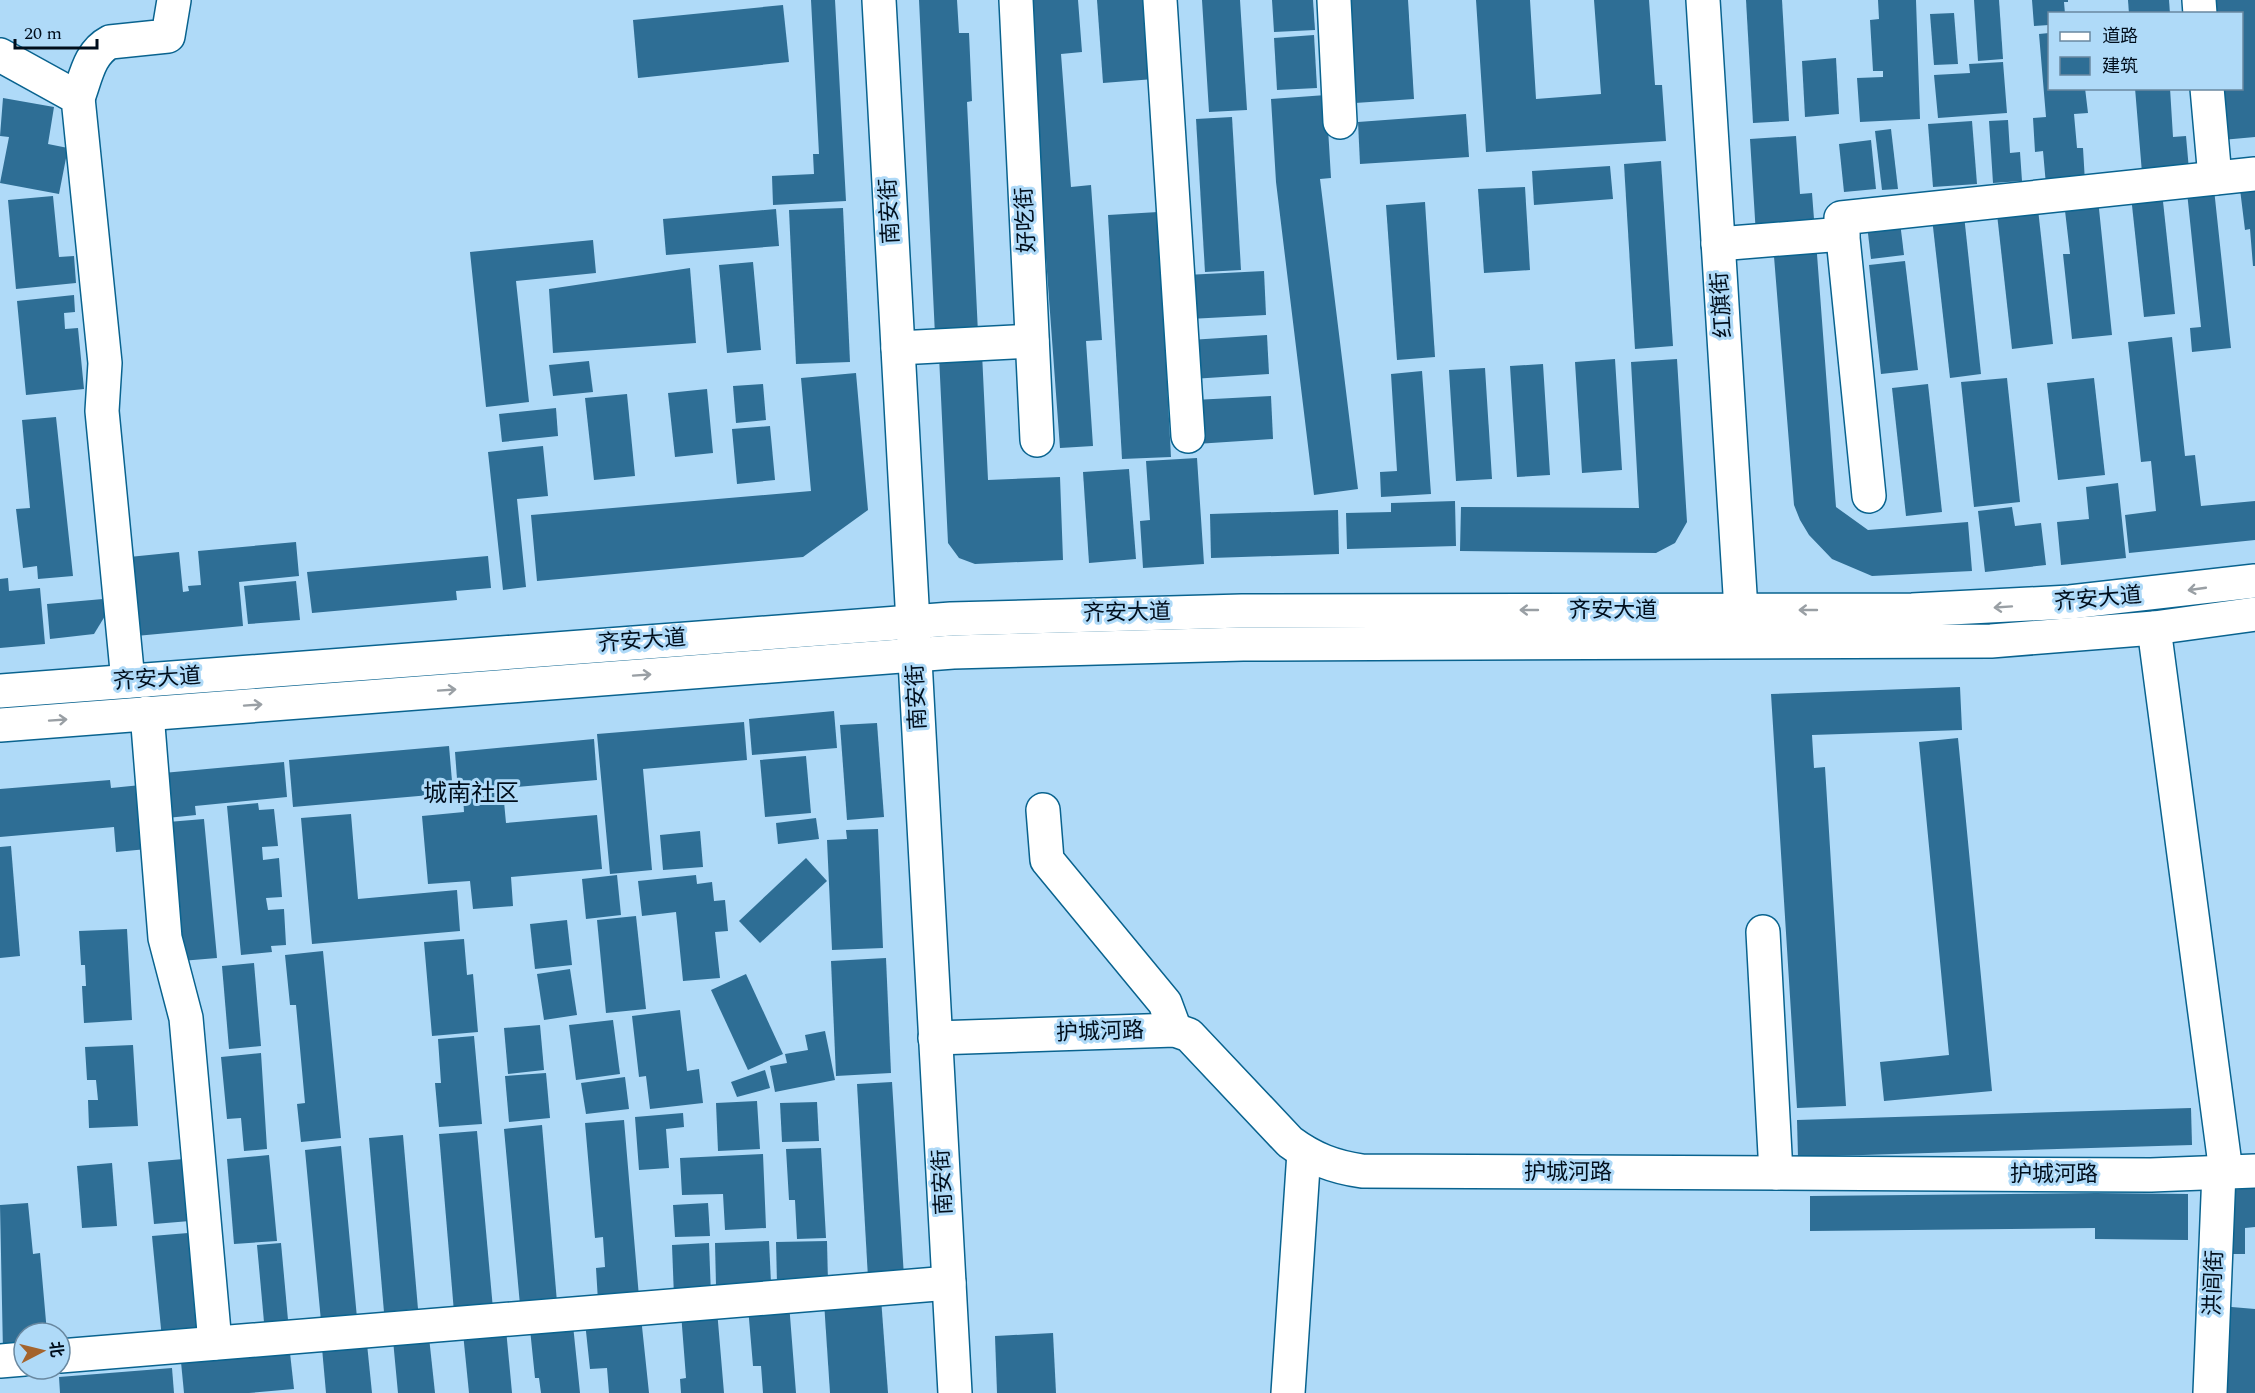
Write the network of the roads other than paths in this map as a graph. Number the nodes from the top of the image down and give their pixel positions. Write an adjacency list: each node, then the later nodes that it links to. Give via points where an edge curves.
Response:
1 (174, 0): 9 (main road, via 168,36 105,45 92,59)
2 (879, 0): 16 (main road, 南安街)
3 (1016, 0): 15 (main road, 好吃街)
4 (1160, 0): 17 (main road)
5 (1334, 0): 10 (main road)
6 (1703, 0): 14 (main road, 红旗街)
7 (0, 55): 9 (main road)
8 (2206, 90): 12 (main road)
9 (78, 98): 26 (main road, via 105,363 102,411)
10 (1340, 122)
11 (2255, 174): 12 (main road)
12 (2215, 178): 13 (main road, via 1841,218)
13 (1842, 234): 14 (main road); 19 (main road)
14 (1718, 244): 21 (main road, 红旗街)
15 (1032, 341): 16 (main road); 18 (main road, 好吃街)
16 (898, 348): 23 (main road, 南安街)
17 (1188, 436)
18 (1037, 440)
19 (1869, 496)
20 (2255, 581): 21 (main road, 齐安大道, one-way to 21, via 2150,595 2001,607)
21 (1741, 610): 23 (main road, 齐安大道, one-way to 23, via 1242,610)
22 (2255, 614): 24 (main road, 齐安大道)
23 (913, 622): 25 (main road, 南安街); 26 (main road, 齐安大道)
24 (2154, 628): 25 (main road, 齐安大道, via 1912,643 1243,644); 35 (main road, 洪闾街)
25 (914, 655): 28 (main road, 齐安大道, one-way to 25); 33 (main road, 南安街)
26 (128, 681): 27 (main road, 齐安大道)
27 (0, 692)
28 (147, 713): 29 (main road, 齐安大道, one-way to 28); 38 (main road, via 165,938 186,1018)
29 (0, 725)
30 (1043, 810): 32 (main road, via 1047,860 1165,1003)
31 (1763, 932): 36 (main road)
32 (1175, 1030): 33 (main road, 护城河路); 34 (main road, 护城河路, via 1189,1035)
33 (935, 1038): 37 (main road, 南安街)
34 (1304, 1152): 36 (main road, 护城河路, via 1340,1168 1362,1171); 41 (main road)
35 (2233, 1172): 36 (main road, 护城河路); 42 (main road, 洪闾街)
36 (1776, 1173)
37 (949, 1283): 38 (main road); 40 (main road, 南安街)
38 (215, 1343): 39 (main road)
39 (72, 1355)
40 (955, 1393)
41 (1288, 1393)
42 (2210, 1393)

